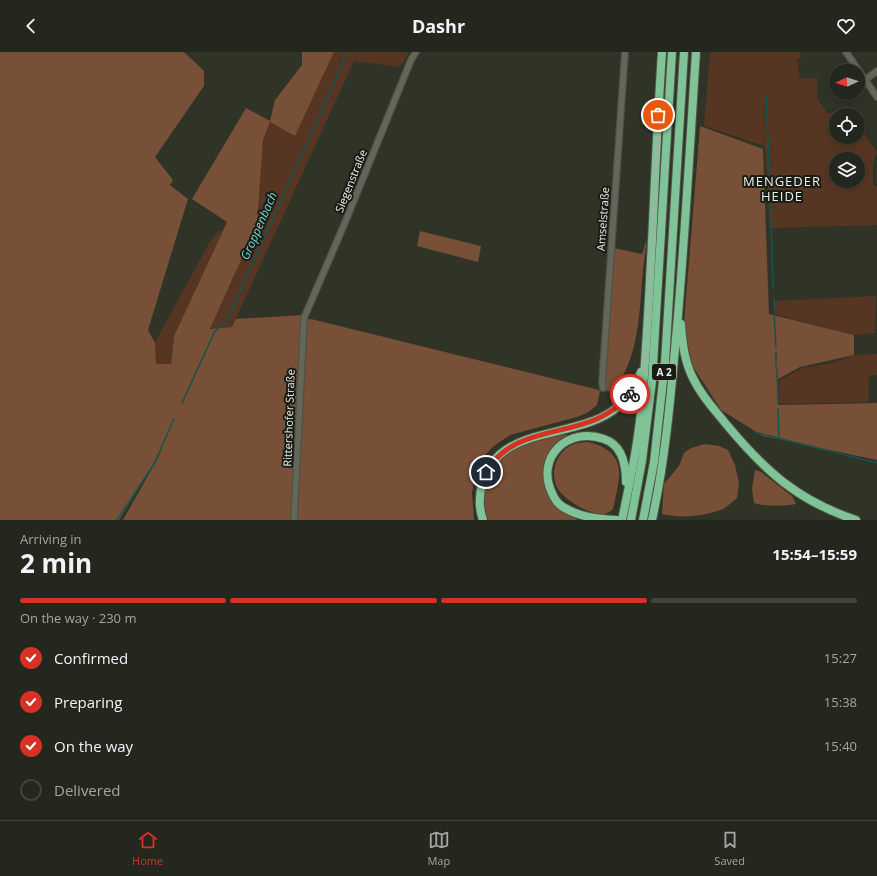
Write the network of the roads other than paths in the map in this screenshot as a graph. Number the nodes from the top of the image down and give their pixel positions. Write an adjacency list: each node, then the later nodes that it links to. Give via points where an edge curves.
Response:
1 (416, 52): 13 (street, Siegenstraße)
2 (624, 52): 15 (street, Amselstraße)
3 (662, 52): 14 (highway)
4 (672, 52): 20 (highway, A 2, via 652,381)
5 (684, 52): 21 (highway, A 2, via 666,362 654,462)
6 (696, 52): 12 (highway)
7 (846, 52): 8 (street)
8 (854, 64)
9 (877, 70): 10 (street)
10 (865, 80): 11 (street)
11 (877, 97)
12 (681, 277): 22 (highway, via 669,412); 23 (highway, via 682,341 689,368 699,390 754,457 780,480 797,493 828,510)
13 (304, 318): 17 (street, Rittershofer Straße)
14 (644, 366): 16 (highway, via 639,426); 18 (highway, via 634,388 610,413 582,425 520,442 507,448 495,459 486,472 481,488)
15 (603, 388)
16 (620, 518): 19 (highway); 19 (highway, via 626,473 618,449 595,435 578,436 566,441 556,449 548,470 548,481 554,496 563,507 578,514)
17 (294, 520)
18 (483, 520)
19 (610, 520)
20 (631, 520)
21 (643, 520)
22 (652, 520)
23 (856, 520)

